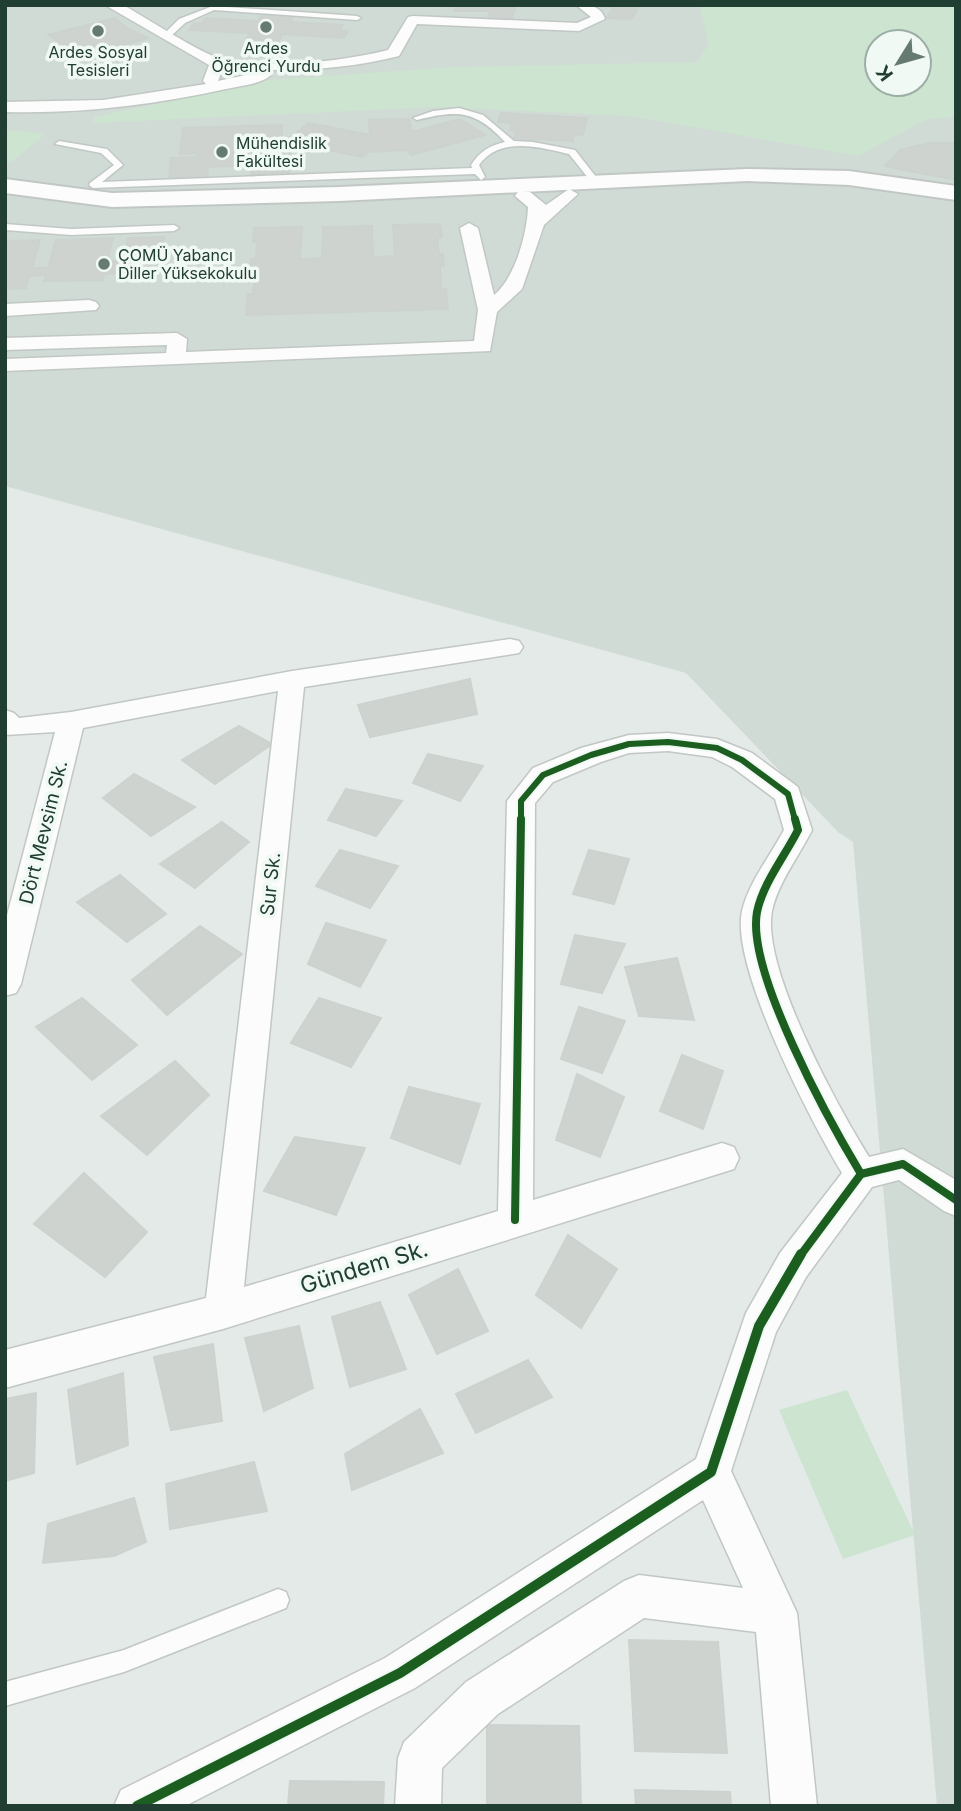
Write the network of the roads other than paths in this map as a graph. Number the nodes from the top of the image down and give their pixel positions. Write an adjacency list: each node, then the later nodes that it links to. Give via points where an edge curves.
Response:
1 (112, 5): 5 (street)
2 (583, 5): 8 (street, via 598,19 579,27 413,20 394,53 340,65)
3 (357, 18): 4 (lane, via 213,8)
4 (182, 21): 5 (lane); 6 (lane)
5 (150, 25): 6 (street)
6 (167, 35): 7 (street)
7 (217, 63): 8 (street); 9 (street, via 209,83)
8 (291, 69): 9 (street)
9 (194, 91): 10 (street, via 75,108)
10 (5, 107)
11 (417, 118): 13 (lane, via 449,109 464,110 500,131)
12 (59, 144): 18 (lane, via 104,151 119,165)
13 (513, 145): 14 (lane, via 486,150 478,157); 15 (lane, via 572,152)
14 (482, 179): 18 (street, via 112,200); 19 (street)
15 (596, 182): 17 (street); 20 (street, via 747,175 849,178)
16 (5, 186): 18 (street)
17 (569, 189): 19 (street); 22 (street, via 808,187 887,192); 23 (street)
18 (86, 191)
19 (519, 191): 21 (street, via 109,214); 23 (street, via 537,205)
20 (956, 193)
21 (5, 202)
22 (956, 203)
23 (536, 223): 29 (street, via 513,289)
24 (5, 227): 25 (lane, via 71,232)
25 (174, 228)
26 (470, 228): 29 (street)
27 (89, 306): 28 (street)
28 (5, 310)
29 (488, 310): 31 (street, via 483,347)
30 (5, 344): 31 (street, via 177,339)
31 (175, 360): 32 (street)
32 (5, 365)
33 (510, 647): 34 (street)
34 (292, 680): 36 (street); 42 (street, Sur Sk.)
35 (5, 719): 36 (street, via 12,727)
36 (71, 721): 37 (street, Dört Mevsim Sk.)
37 (5, 984)
38 (722, 1158): 41 (street, Gündem Sk.)
39 (861, 1174): 40 (street, via 903,1164); 41 (street, via 760,962 757,911 798,830 788,794 742,760 717,748 668,742 629,744 543,775 521,801); 44 (street, via 793,1265 759,1326)
40 (956, 1200)
41 (515, 1220): 42 (street, Gündem Sk.)
42 (223, 1311): 43 (street, Gündem Sk.)
43 (5, 1369)
44 (711, 1472): 46 (street); 48 (street, via 400,1673)
45 (278, 1600): 47 (lane, via 124,1661)
46 (776, 1614): 49 (street, via 639,1595 482,1698 420,1758); 50 (street)
47 (5, 1694)
48 (137, 1806)
49 (418, 1806)
50 (794, 1806)

